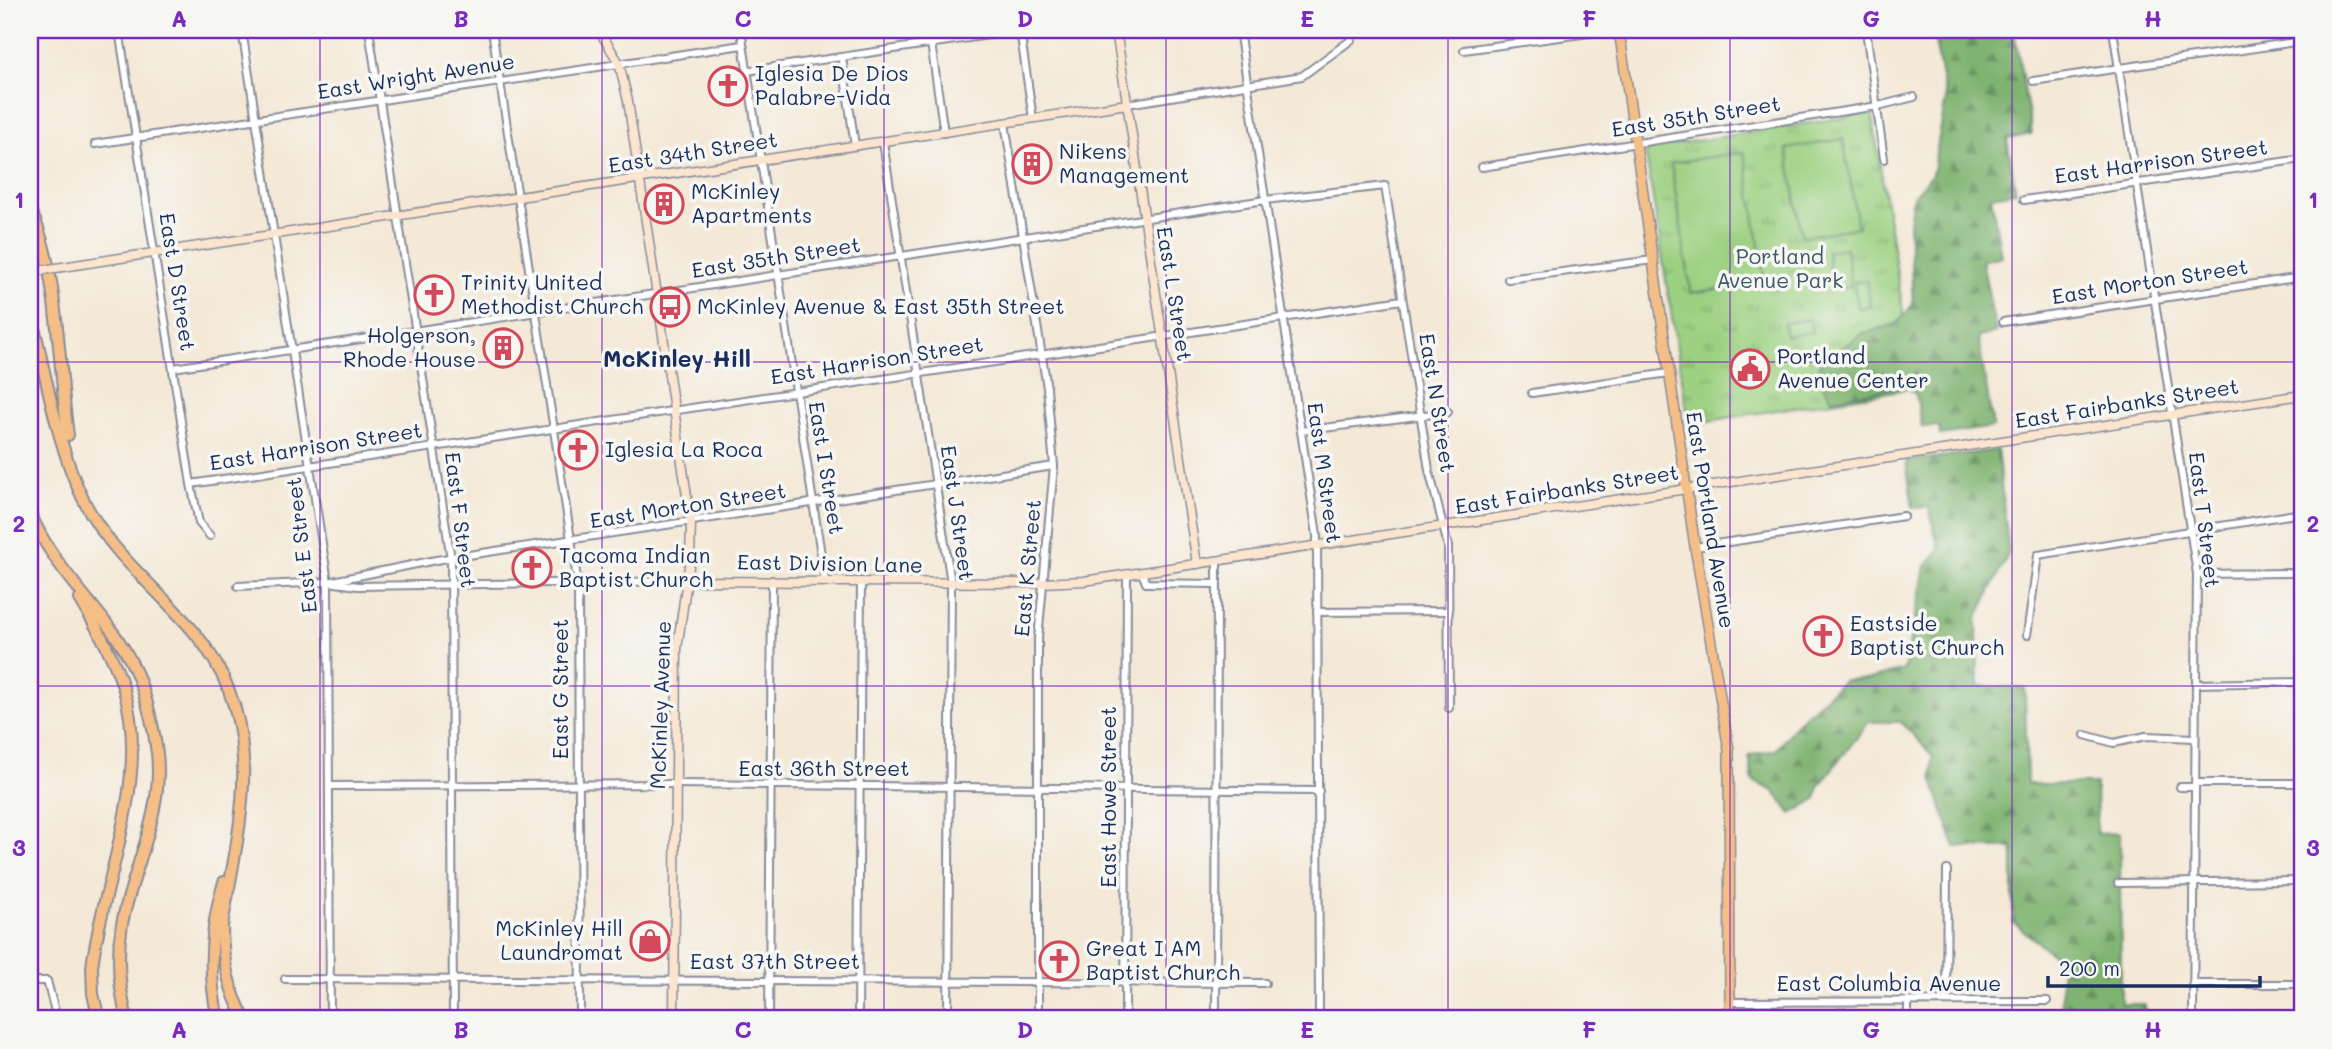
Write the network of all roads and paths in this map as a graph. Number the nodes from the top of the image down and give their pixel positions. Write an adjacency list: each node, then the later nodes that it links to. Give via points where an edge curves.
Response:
1 (119, 30): 34 (street, East D Street)
2 (242, 30): 30 (street, East E Street)
3 (369, 30): 27 (street, East F Street)
4 (492, 30): 24 (street, East G Street)
5 (741, 30): 17 (street, East I Street)
6 (1021, 30): 16 (street); 31 (street)
7 (1116, 30): 28 (street, East L Street)
8 (1239, 30): 25 (street, East M Street)
9 (1611, 30): 18 (street)
10 (1619, 30): 37 (main road, East Portland Avenue)
11 (1866, 30): 29 (street)
12 (2113, 30): 21 (street, East T Street)
13 (602, 31): 20 (street, McKinley Avenue)
14 (1351, 40): 25 (street, East 34th Street, via 1302,76)
15 (2302, 41): 21 (street)
16 (931, 43): 19 (street); 33 (street)
17 (742, 45): 20 (street, East Wright Avenue); 22 (street, East I Street)
18 (1464, 50)
19 (842, 57): 22 (street); 38 (street)
20 (619, 63): 24 (street, East Wright Avenue); 43 (street, McKinley Avenue)
21 (2119, 70): 23 (street); 44 (street, East T Street)
22 (747, 71): 39 (street, East I Street)
23 (2033, 81)
24 (500, 82): 27 (street, East Wright Avenue); 46 (street, East G Street)
25 (1247, 85): 28 (street, East 34th Street); 47 (street, East M Street)
26 (1914, 97): 29 (street, East 35th Street)
27 (379, 100): 30 (street, East Wright Avenue); 50 (street, East F Street)
28 (1126, 104): 31 (street, East 34th Street); 51 (street, East L Street)
29 (1878, 106): 37 (street, East 35th Street); 40 (street)
30 (258, 119): 34 (street, East Wright Avenue); 52 (street, East E Street)
31 (1033, 119): 32 (street, East 34th Street)
32 (1005, 123): 33 (street, East 34th Street); 53 (street, East K Street)
33 (944, 132): 35 (street, East 34th Street)
34 (135, 138): 36 (street, East Wright Avenue); 54 (street, East D Street)
35 (883, 142): 38 (street, East 34th Street); 55 (street, East J Street)
36 (95, 144)
37 (1635, 144): 42 (street, East 35th Street); 56 (main road, East Portland Avenue)
38 (855, 146): 39 (street, East 34th Street)
39 (762, 159): 43 (street, East 34th Street); 58 (street, East I Street)
40 (1884, 159)
41 (2302, 159): 44 (street, East Harrison Street)
42 (1482, 167)
43 (640, 179): 46 (street, East 34th Street); 61 (street, McKinley Avenue)
44 (2138, 183): 48 (street, East Harrison Street); 62 (street, East T Street)
45 (1385, 186): 47 (street, East 35th Street); 63 (street, East N Street)
46 (518, 198): 50 (street, East 34th Street); 65 (street, East G Street)
47 (1265, 200): 51 (street, East 35th Street); 66 (street, East M Street)
48 (2024, 200)
49 (30, 210): 87 (highway, via 50,281)
50 (397, 216): 52 (street, East 34th Street); 68 (street, East F Street)
51 (1144, 219): 53 (street, East 35th Street); 69 (street, East L Street)
52 (275, 235): 54 (street, East 34th Street); 70 (street, East E Street)
53 (1023, 237): 55 (street, East 35th Street); 71 (street, East K Street)
54 (153, 254): 57 (street, East 34th Street, bridge); 72 (street, East D Street)
55 (902, 256): 58 (street, East 35th Street); 73 (street, East J Street)
56 (1653, 260): 60 (street); 74 (main road, East Portland Avenue)
57 (30, 272)
58 (778, 275): 61 (street, East 35th Street); 75 (street, East I Street)
59 (2302, 277): 62 (street, East Morton Street)
60 (1508, 279)
61 (658, 294): 65 (street, East 35th Street); 78 (street, McKinley Avenue)
62 (2156, 299): 67 (street, East Morton Street); 81 (street, East T Street)
63 (1402, 300): 66 (street, East Harrison Street); 80 (street, East N Street)
64 (30, 310): 87 (highway)
65 (537, 312): 68 (street, East 35th Street); 82 (street, East G Street)
66 (1283, 316): 69 (street, East Harrison Street); 83 (street, East M Street)
67 (2003, 322)
68 (415, 331): 70 (street, East 35th Street); 84 (street, East F Street)
69 (1162, 334): 71 (street, East Harrison Street); 105 (street, East L Street)
70 (293, 350): 72 (street, East 35th Street); 85 (street, East E Street)
71 (1041, 353): 73 (street, East Harrison Street); 86 (street, East K Street)
72 (173, 368): 88 (street, East D Street)
73 (919, 371): 75 (street, East Harrison Street); 89 (street, East J Street)
74 (1669, 373): 76 (street); 90 (main road, East Portland Avenue)
75 (797, 391): 78 (street, East Harrison Street); 91 (street, East I Street)
76 (1532, 393)
77 (2302, 395): 81 (street, East Fairbanks Street)
78 (675, 409): 82 (street, East Harrison Street); 95 (street, McKinley Avenue)
79 (1448, 412): 80 (street)
80 (1419, 414): 83 (street); 96 (street, East N Street)
81 (2172, 416): 90 (street, East Fairbanks Street); 97 (street, East T Street)
82 (554, 428): 84 (street, East Harrison Street); 99 (street, East G Street)
83 (1301, 431): 100 (street, East M Street)
84 (433, 447): 85 (street, East Harrison Street); 102 (street, East F Street)
85 (311, 465): 88 (street, East Harrison Street); 114 (street, East E Street)
86 (1054, 466): 89 (street, East Morton Street); 116 (street, East K Street)
87 (72, 472): 143 (highway, via 102,531 196,634 223,680 244,743)
88 (191, 484): 98 (street, East D Street, via 199,523)
89 (937, 485): 91 (street, East Morton Street); 115 (street, East J Street)
90 (1687, 490): 96 (street, East Fairbanks Street); 101 (main road, East Portland Avenue)
91 (814, 505): 95 (street, East Morton Street); 111 (street, East I Street)
92 (30, 512): 104 (highway)
93 (2302, 513): 97 (street)
94 (1904, 516): 101 (street)
95 (691, 523): 99 (street, East Morton Street); 112 (street, McKinley Avenue)
96 (1442, 527): 100 (street, East Fairbanks Street); 121 (street, East N Street, via 1448,546)
97 (2191, 531): 108 (street, East T Street); 123 (street, via 2038,555)
98 (210, 536)
99 (572, 541): 102 (street, East Morton Street); 119 (street, East G Street)
100 (1317, 546): 103 (street, East Fairbanks Street); 122 (street, East M Street)
101 (1695, 547): 166 (main road, East Portland Avenue, via 1729,750)
102 (451, 559): 114 (street, East Morton Street); 117 (street, East F Street)
103 (1217, 561): 105 (street, East Fairbanks Street); 118 (street)
104 (59, 564): 169 (highway, via 113,659 130,720 124,809 92,967); 170 (highway, via 119,640 142,688 154,731 158,782 153,814 120,939 119,970)
105 (1197, 564): 106 (street, East Fairbanks Street)
106 (1142, 573): 109 (street, East Fairbanks Street); 118 (street, via 1146,583)
107 (2291, 573): 108 (street)
108 (2197, 574): 125 (street, East T Street)
109 (1127, 575): 116 (street, East Division Lane); 140 (street, East Howe Street)
110 (772, 580): 111 (street, East Division Lane); 112 (street, East Division Lane); 135 (street)
111 (825, 580): 113 (street, East Division Lane)
112 (687, 581): 119 (street, East Division Lane); 132 (street, McKinley Avenue, via 677,649)
113 (862, 581): 115 (street, East Division Lane); 136 (street)
114 (328, 582): 117 (street, East Division Lane, via 358,586); 120 (street, East Division Lane); 134 (street, East E Street)
115 (951, 583): 116 (street, East Division Lane); 137 (street, East J Street)
116 (1042, 583): 139 (street, East K Street)
117 (453, 584): 119 (street, East Division Lane); 131 (street, East F Street)
118 (1217, 584): 141 (street)
119 (578, 585): 130 (street, East G Street)
120 (238, 586)
121 (1450, 611): 122 (street); 126 (street, East N Street)
122 (1317, 612): 142 (street, East M Street)
123 (2027, 635)
124 (2302, 682): 125 (street)
125 (2196, 684): 128 (street, East T Street)
126 (1449, 708)
127 (2085, 735): 128 (street, via 2114,743 2146,736)
128 (2195, 738): 133 (street, East T Street)
129 (2302, 783): 133 (street)
130 (578, 784): 131 (street, East 36th Street); 132 (street, East 36th Street); 149 (street, East G Street)
131 (453, 785): 134 (street, East 36th Street); 151 (street, East F Street)
132 (676, 785): 135 (street, East 36th Street); 152 (street, McKinley Avenue)
133 (2195, 785): 138 (street); 145 (street, East T Street)
134 (330, 786): 148 (street, East E Street)
135 (771, 786): 136 (street, East 36th Street); 153 (street)
136 (860, 786): 137 (street, East 36th Street); 154 (street)
137 (949, 787): 139 (street, East 36th Street); 156 (street, East J Street)
138 (2180, 787)
139 (1039, 788): 140 (street, East 36th Street); 157 (street, East K Street)
140 (1128, 788): 141 (street, East 36th Street); 158 (street, East Howe Street)
141 (1218, 789): 142 (street, East 36th Street); 159 (street)
142 (1319, 791): 167 (street, East M Street)
143 (242, 812): 171 (highway, via 212,933 212,984); 172 (highway, via 222,946 232,992)
144 (1947, 870): 164 (street)
145 (2194, 880): 146 (street); 147 (street); 161 (street, East T Street)
146 (2302, 881)
147 (2118, 883)
148 (330, 978): 150 (street, East 37th Street); 151 (street, East 37th Street); 173 (street, East E Street)
149 (580, 978): 151 (street, East 37th Street); 152 (street, East 37th Street); 175 (street, East G Street)
150 (285, 979)
151 (454, 979): 174 (street, East F Street)
152 (675, 979): 153 (street, East 37th Street); 176 (street, McKinley Avenue)
153 (769, 979): 154 (street, East 37th Street); 177 (street)
154 (859, 980): 156 (street, East 37th Street); 178 (street)
155 (30, 981): 168 (street, via 47,981)
156 (948, 981): 157 (street, East 37th Street); 179 (street, East J Street)
157 (1038, 981): 158 (street, East 37th Street); 180 (street, East K Street)
158 (1125, 981): 159 (street, East 37th Street); 181 (street, East Howe Street)
159 (1217, 982): 160 (street, East 37th Street); 182 (street)
160 (1265, 983)
161 (2193, 984): 162 (street); 185 (street, East T Street)
162 (2302, 984)
163 (1908, 1001): 164 (street, East Columbia Avenue); 166 (street, East Columbia Avenue); 184 (street)
164 (1946, 1001): 165 (street, East Columbia Avenue)
165 (2047, 1001)
166 (1730, 1002): 183 (main road, East Portland Avenue)
167 (1319, 1010)
168 (57, 1019)
169 (99, 1019)
170 (127, 1019)
171 (218, 1019)
172 (245, 1019)
173 (330, 1019)
174 (453, 1019)
175 (580, 1019)
176 (674, 1019)
177 (769, 1019)
178 (858, 1019)
179 (948, 1019)
180 (1038, 1019)
181 (1125, 1019)
182 (1216, 1019)
183 (1730, 1019)
184 (1908, 1019)
185 (2193, 1019)

